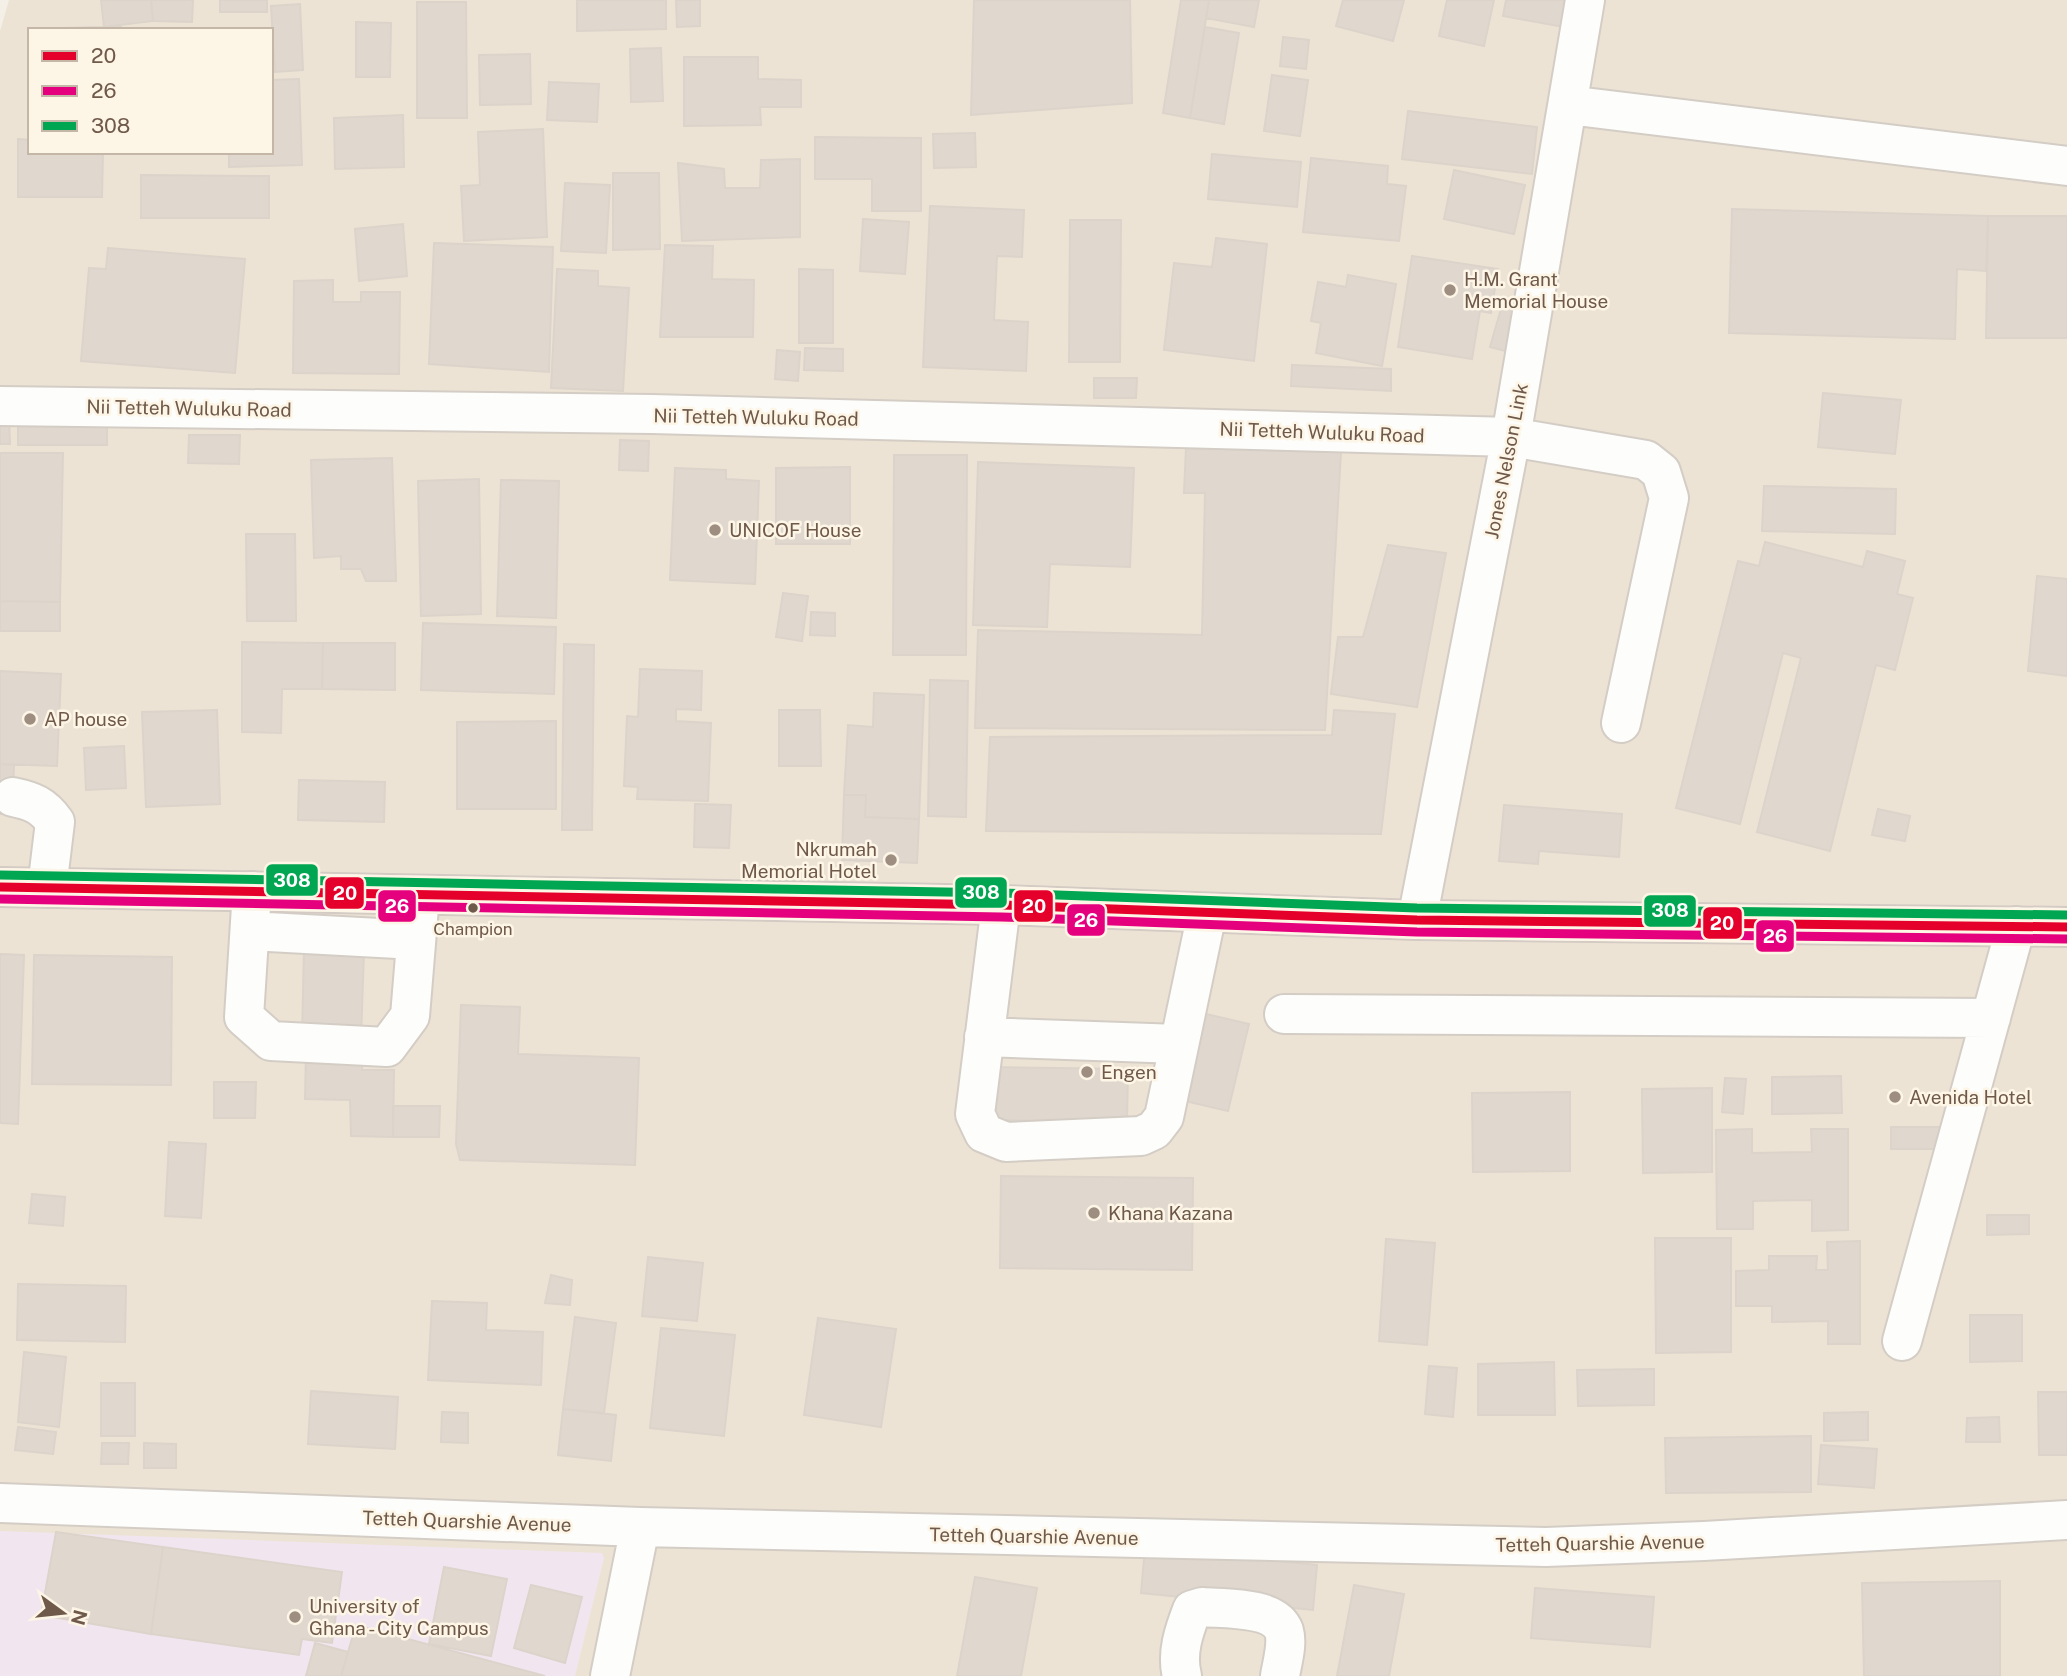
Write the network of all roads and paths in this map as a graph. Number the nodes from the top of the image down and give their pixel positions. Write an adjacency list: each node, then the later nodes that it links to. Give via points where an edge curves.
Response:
1 (1586, 0): 2 (street, Jones Nelson Link)
2 (1568, 105): 3 (street); 5 (street, Jones Nelson Link)
3 (2067, 166)
4 (0, 406): 5 (street, Nii Tetteh Wuluku Road, via 652,414)
5 (1511, 437): 6 (street, Nii Tetteh Wuluku Road, via 1646,460 1661,472 1669,498); 14 (street, Jones Nelson Link)
6 (1621, 723)
7 (13, 797): 9 (street, via 46,809 55,822)
8 (0, 887): 9 (main road)
9 (47, 888): 10 (main road)
10 (253, 891): 11 (main road); 17 (street)
11 (420, 895): 12 (main road); 18 (street)
12 (1000, 905): 13 (main road); 21 (street)
13 (1207, 913): 14 (main road); 22 (street)
14 (1417, 920): 15 (main road)
15 (2016, 926): 16 (main road); 20 (street)
16 (2067, 927)
17 (250, 931): 18 (street); 18 (street, via 244,1017 271,1041 387,1047 410,1016)
18 (416, 940)
19 (1284, 1014): 20 (street)
20 (1991, 1018): 23 (street)
21 (984, 1037): 22 (street); 22 (street, via 975,1114 984,1133 1006,1142 1142,1136 1154,1130 1164,1117)
22 (1179, 1044)
23 (1902, 1341)
24 (0, 1503): 26 (street, Tetteh Quarshie Avenue)
25 (2067, 1520): 26 (street, Tetteh Quarshie Avenue, via 1546,1547)
26 (640, 1527): 27 (street)
27 (618, 1675)
28 (1182, 1676): 29 (street, via 1181,1643 1192,1609 1202,1607 1265,1613 1278,1620 1285,1633)
29 (1280, 1676)

